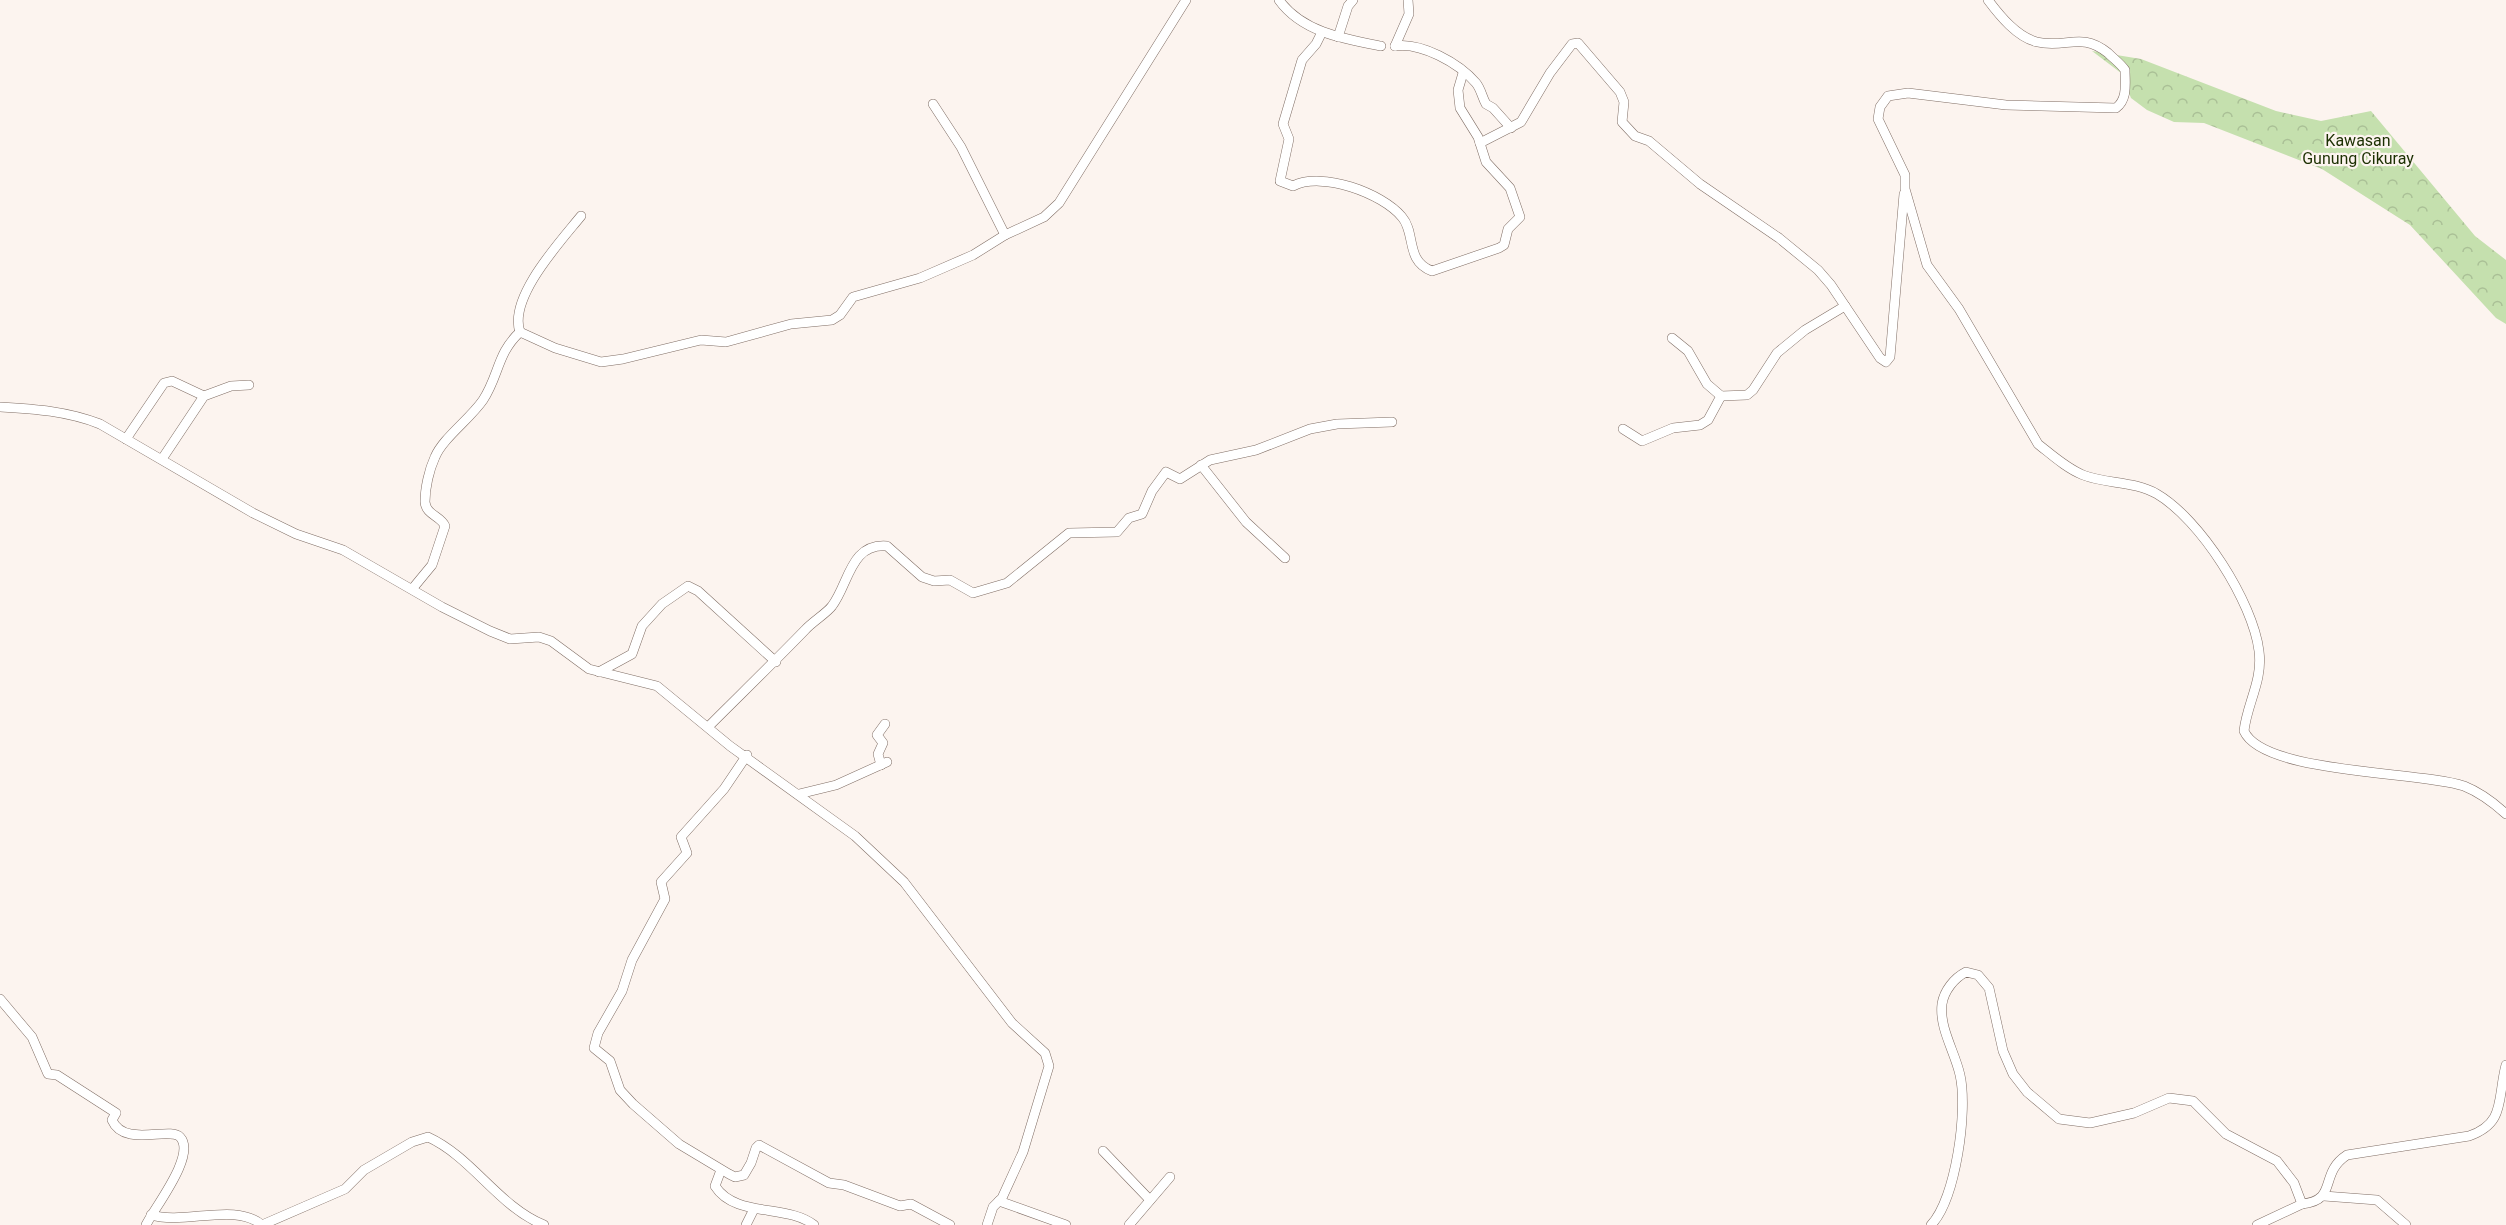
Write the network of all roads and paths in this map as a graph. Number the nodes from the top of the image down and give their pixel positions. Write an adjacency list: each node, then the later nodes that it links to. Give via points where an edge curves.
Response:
1 (1186, 0): 15 (street, via 1059,203 1032,224)
2 (1279, 0): 6 (street)
3 (1353, 0): 7 (street)
4 (1408, 0): 9 (street, via 1409,14 1395,46 1413,47 1457,66)
5 (1988, 0): 13 (street, via 2011,26 2035,42 2083,40 2096,44 2125,70 2122,103 2116,108 2085,109 1995,104 1908,93 1888,96 1878,119 1905,175)
6 (1322, 32): 7 (street); 12 (street, via 1302,60 1283,124 1288,139 1279,176 1282,183 1293,186 1308,180 1370,193 1403,218 1409,241 1425,269 1438,270 1500,248 1508,229 1519,219 1514,196 1486,162)
7 (1338, 37): 8 (street)
8 (1381, 46)
9 (1463, 73): 11 (street, via 1479,86 1486,104); 12 (street, via 1458,90 1460,108)
10 (933, 104): 15 (street, via 961,147)
11 (1511, 128): 12 (street); 16 (street, via 1521,122 1550,73 1572,44 1578,43 1620,92 1624,102 1622,122 1629,130 1787,245 1826,278)
12 (1480, 143)
13 (1905, 189): 16 (street, via 1889,361 1880,358); 36 (street, via 1927,265 1959,309 2038,444 2083,475 2157,494 2197,530 2230,573 2259,651 2259,684 2245,724 2247,737 2255,745 2334,770 2422,777 2465,786)
14 (581, 216): 17 (street, via 530,285 517,319)
15 (1005, 235): 17 (street, via 931,274 853,297 832,320 791,324 726,342 701,340 601,362)
16 (1845, 306): 21 (street, via 1805,330 1777,353 1747,395)
17 (520, 332): 29 (street, via 506,346 481,403 436,454 425,504 445,526 432,565)
18 (1672, 338): 21 (street, via 1688,351 1707,384)
19 (249, 385): 20 (street, via 231,386)
20 (204, 396): 25 (street, via 172,381 164,382); 26 (street)
21 (1721, 396): 24 (street, via 1708,420 1700,425 1673,428 1642,441)
22 (0, 407): 25 (street, via 77,415)
23 (1392, 423): 27 (street, via 1325,425)
24 (1623, 429)
25 (126, 439): 26 (street)
26 (162, 459): 29 (street, via 253,513 296,534 343,550)
27 (1201, 465): 28 (street, via 1246,522); 30 (street, via 1180,479 1166,472 1142,514 1129,518 1117,532 1069,534 1006,583 973,593 950,580 922,578 886,546 867,549 849,570 831,608)
28 (1285, 558)
29 (412, 588): 31 (street, via 442,607 510,639 539,637 551,641)
30 (776, 662): 31 (street, via 688,586 662,604 642,626 632,654); 33 (street)
31 (599, 672): 33 (street, via 657,686)
32 (885, 724): 35 (street, via 877,735 883,743 878,754 884,763 836,785)
33 (708, 727): 34 (street)
34 (747, 755): 35 (street); 40 (street, via 724,789 681,837 687,853 661,882 665,899 593,1046 610,1061 620,1090 633,1104 679,1144)
35 (799, 794): 44 (street, via 855,836 904,882 1012,1023 1045,1053 1049,1066 1040,1102 1023,1152)
36 (2506, 814)
37 (0, 999): 47 (street, via 32,1037 48,1074 57,1075 116,1113 112,1120 117,1127 129,1133 180,1137 181,1160 174,1182)
38 (2506, 1065): 42 (street, via 2496,1120 2484,1131 2347,1155 2332,1168)
39 (1103, 1151): 43 (street)
40 (721, 1170): 46 (street, via 717,1189); 52 (street, via 735,1177 744,1174 759,1145 825,1181 900,1206 913,1205)
41 (1170, 1177): 43 (street)
42 (2324, 1196): 45 (street); 58 (street, via 2377,1200)
43 (1150, 1200): 55 (street)
44 (999, 1201): 53 (street); 54 (street)
45 (2302, 1204): 56 (street, via 2294,1183 2277,1161 2226,1134 2193,1101 2169,1098 2134,1113 2090,1123 2058,1119 2013,1074 2003,1051 1989,988 1970,972 1948,987 1942,1004 1960,1077 1962,1122 1950,1180 1939,1216); 57 (street)
46 (754, 1209): 50 (street); 51 (street, via 791,1214)
47 (151, 1215): 48 (street); 49 (street, via 193,1222 243,1215 262,1225 345,1189 364,1170 428,1137 444,1144 514,1205)
48 (146, 1225)
49 (544, 1225)
50 (746, 1225)
51 (814, 1225)
52 (950, 1225)
53 (987, 1225)
54 (1066, 1225)
55 (1129, 1225)
56 (1931, 1225)
57 (2257, 1225)
58 (2406, 1225)

